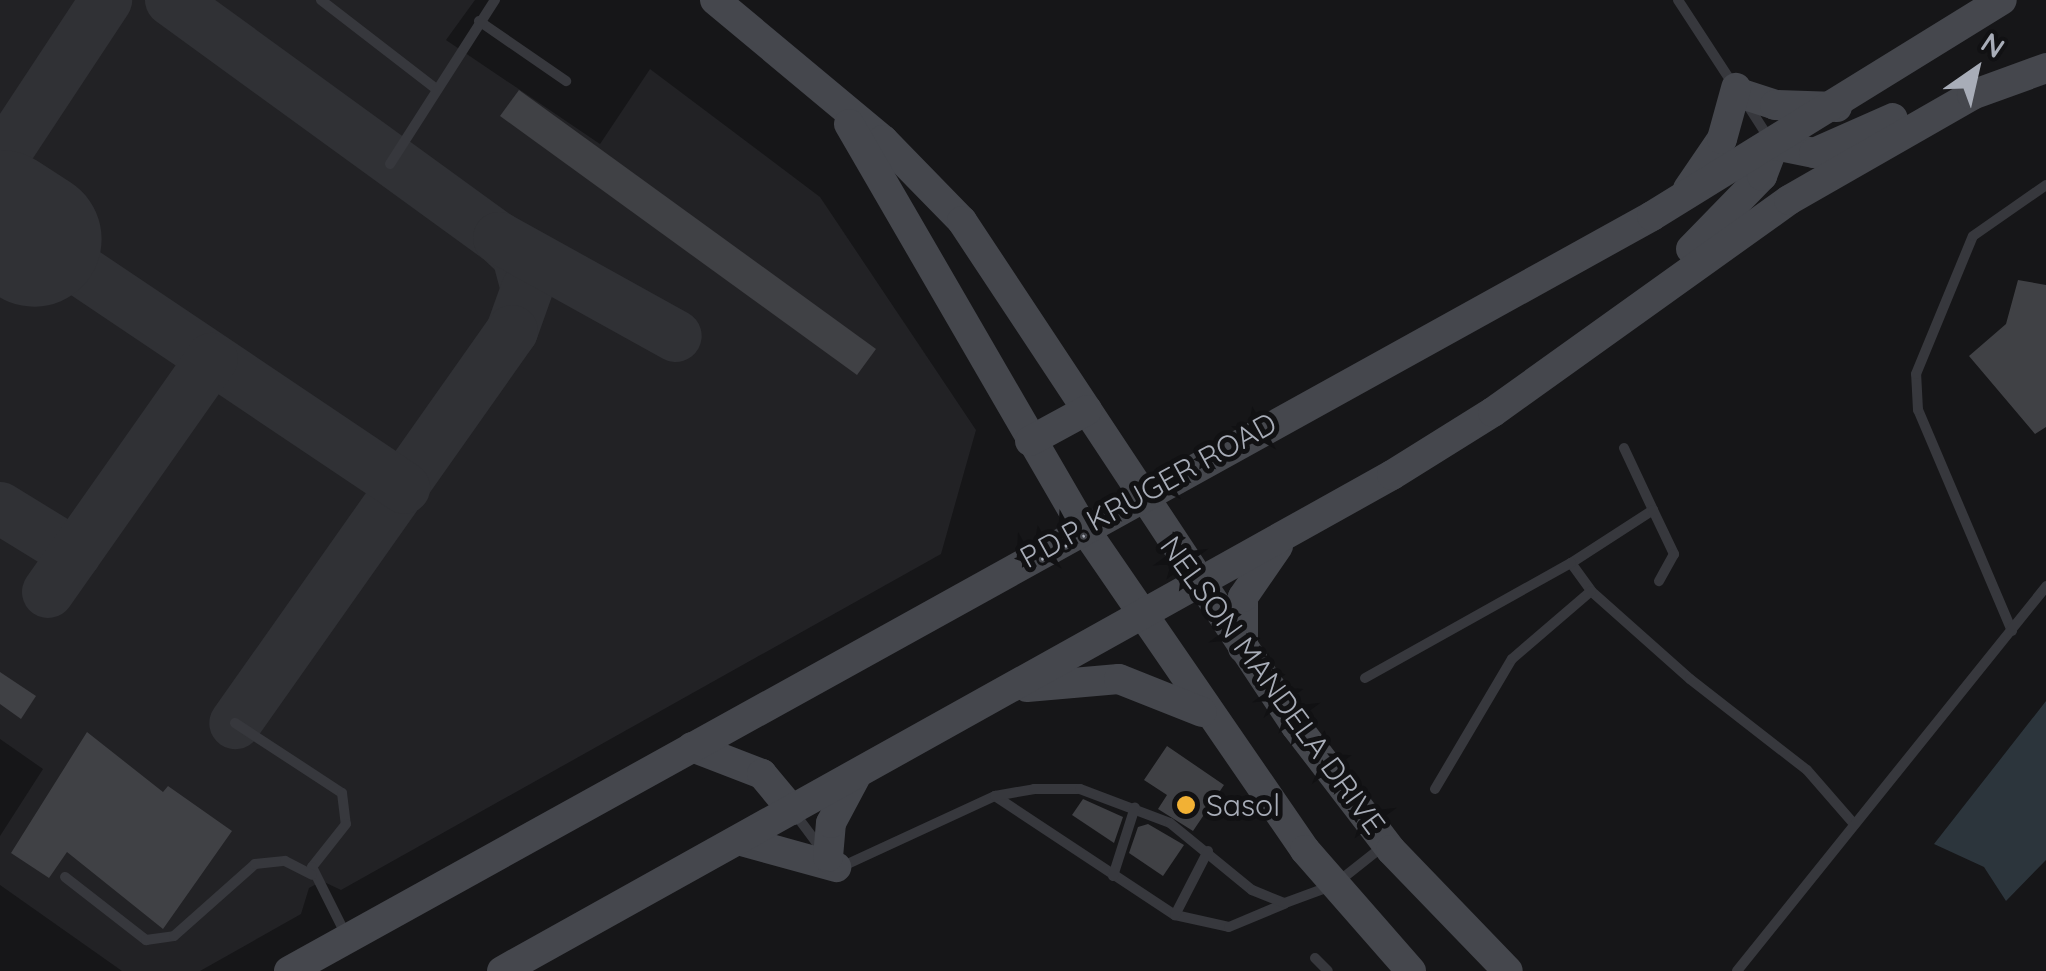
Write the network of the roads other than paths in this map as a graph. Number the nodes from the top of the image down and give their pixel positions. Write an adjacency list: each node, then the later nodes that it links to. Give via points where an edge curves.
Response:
1 (321, 0): 9 (lane)
2 (495, 0): 6 (lane)
3 (714, 0): 12 (street, NELSON MANDELA DRIVE)
4 (1678, 0): 10 (lane)
5 (2002, 0): 13 (street, P.D.P. KRUGER ROAD)
6 (479, 21): 8 (lane); 9 (lane)
7 (2046, 68): 11 (street)
8 (566, 80)
9 (435, 88): 15 (lane)
10 (1738, 90): 13 (street, via 1775,105); 14 (lane); 17 (street, via 1722,140)
11 (1972, 95): 14 (street, via 1932,102 1826,151); 18 (street, via 1789,200)
12 (837, 105): 19 (street, NELSON MANDELA DRIVE, via 962,222); 20 (street, NELSON MANDELA DRIVE, via 910,218)
13 (1837, 108): 14 (street, P.D.P. KRUGER ROAD)
14 (1774, 145): 17 (street, P.D.P. KRUGER ROAD); 18 (street, via 1762,176)
15 (390, 164)
16 (2046, 185): 34 (lane, via 1973,236 1916,374 1918,410)
17 (1680, 200): 23 (street, P.D.P. KRUGER ROAD)
18 (1663, 290): 26 (street, via 1493,412)
19 (1087, 410): 20 (street); 23 (street, NELSON MANDELA DRIVE)
20 (1030, 441): 22 (street, NELSON MANDELA DRIVE)
21 (1624, 448): 24 (lane)
22 (1059, 488): 25 (street, NELSON MANDELA DRIVE); 27 (street)
23 (1138, 494): 25 (street, P.D.P. KRUGER ROAD); 30 (street, NELSON MANDELA DRIVE)
24 (1654, 510): 28 (lane); 29 (lane, via 1674,554)
25 (1082, 527): 27 (street, P.D.P. KRUGER ROAD); 33 (street, NELSON MANDELA DRIVE)
26 (1286, 536): 30 (street); 35 (street, via 1243,597)
27 (1019, 562): 40 (street, P.D.P. KRUGER ROAD)
28 (1570, 562): 32 (lane); 36 (lane)
29 (1659, 581)
30 (1197, 584): 33 (street); 35 (street, NELSON MANDELA DRIVE)
31 (2046, 586): 34 (lane)
32 (1591, 591): 42 (lane, via 1512,660); 46 (lane, via 1807,770)
33 (1143, 612): 37 (street); 38 (street, NELSON MANDELA DRIVE)
34 (2012, 631): 46 (lane)
35 (1244, 651): 48 (street, NELSON MANDELA DRIVE)
36 (1365, 678)
37 (1011, 690): 38 (street, via 1119,679 1168,693); 41 (street)
38 (1209, 717): 54 (street, NELSON MANDELA DRIVE)
39 (235, 722): 51 (lane, via 342,793 346,824)
40 (692, 747): 45 (street, via 762,774); 57 (street, P.D.P. KRUGER ROAD)
41 (857, 774): 45 (street); 50 (street, via 832,822)
42 (1434, 789)
43 (995, 796): 44 (lane, via 1080,789); 50 (lane, via 848,868); 52 (lane)
44 (1135, 808): 49 (lane); 52 (lane)
45 (792, 810): 47 (street); 50 (lane)
46 (1854, 824): 64 (lane)
47 (738, 840): 50 (street); 60 (street)
48 (1386, 844): 54 (lane); 63 (street, NELSON MANDELA DRIVE)
49 (1208, 851): 55 (lane, via 1252,890); 56 (lane)
50 (832, 862)
51 (312, 875): 53 (lane, via 285,861 255,864 174,936 146,940); 57 (lane)
52 (1113, 876): 56 (lane)
53 (65, 877)
54 (1334, 885): 55 (lane); 62 (street, NELSON MANDELA DRIVE)
55 (1285, 903): 56 (lane, via 1229,928)
56 (1175, 915)
57 (348, 938): 59 (street, P.D.P. KRUGER ROAD)
58 (1314, 958): 61 (lane)
59 (289, 971)
60 (502, 971)
61 (1328, 971)
62 (1411, 971)
63 (1508, 971)
64 (1737, 971)

